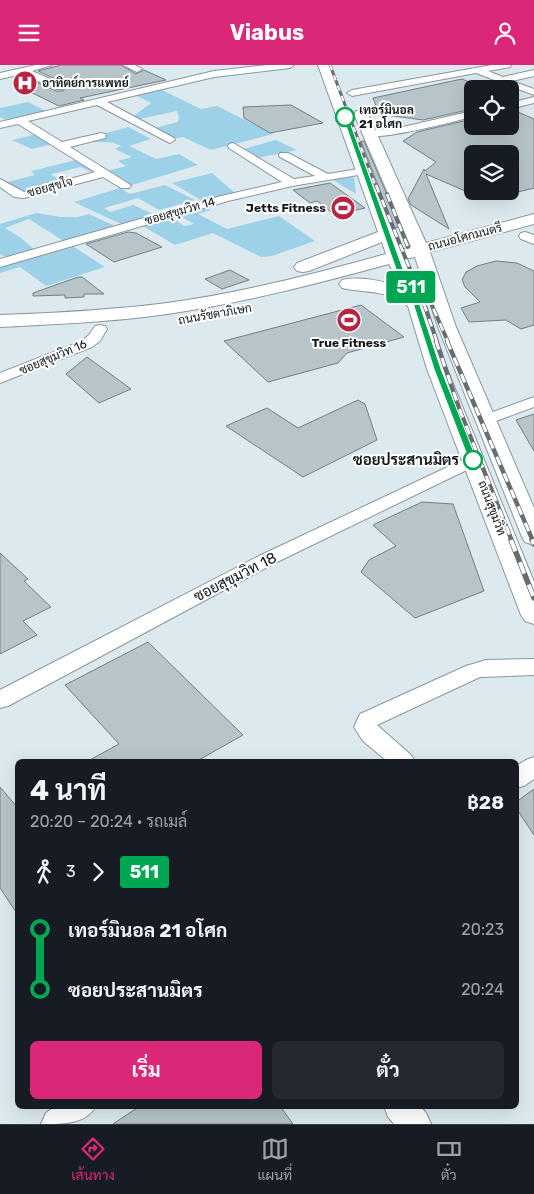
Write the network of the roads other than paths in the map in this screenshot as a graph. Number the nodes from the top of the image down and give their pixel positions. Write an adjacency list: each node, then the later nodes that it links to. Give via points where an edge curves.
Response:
1 (48, 65): 8 (street)
2 (127, 65): 6 (street)
3 (290, 65): 16 (street, via 231,71)
4 (324, 65): 28 (main road, ถนนสุขุมวิท)
5 (506, 65): 7 (street)
6 (137, 69)
7 (476, 70): 11 (street); 13 (street)
8 (23, 71): 10 (street); 12 (street)
9 (534, 73): 11 (street)
10 (0, 76)
11 (501, 80)
12 (60, 87)
13 (350, 87): 22 (main road, ถนนสุขุมวิท)
14 (519, 87): 15 (street)
15 (534, 92)
16 (98, 101): 20 (street); 24 (street)
17 (532, 102): 18 (street)
18 (519, 104)
19 (464, 116): 22 (street, via 391,133)
20 (19, 120): 21 (street); 25 (street)
21 (0, 125)
22 (370, 134): 35 (main road, ถนนสุขุมวิท)
23 (101, 136): 25 (street)
24 (170, 140)
25 (60, 146): 29 (street)
26 (233, 146): 32 (street)
27 (284, 155): 30 (street)
28 (364, 171): 30 (street, ซอยสุขุมวิท 14); 36 (main road, ถนนสุขุมวิท)
29 (104, 173): 31 (street, ซอยสุขใจ, via 24,195); 33 (street)
30 (326, 177): 32 (street, ซอยสุขุมวิท 14)
31 (0, 182)
32 (292, 183): 40 (street, ซอยสุขุมวิท 14, via 210,202)
33 (126, 186)
34 (534, 219): 37 (main road, ถนนอโศกมนตรี)
35 (409, 223): 37 (main road, via 441,233); 39 (main road, ถนนสุขุมวิท)
36 (387, 234): 41 (main road, ถนนสุขุมวิท); 43 (main road)
37 (473, 235): 39 (main road, ถนนอโศกมนตรี)
38 (531, 237): 39 (main road, ถนนอโศกมนตรี)
39 (423, 255): 41 (main road, ถนนรัชดาภิเษก); 52 (main road, ถนนสุขุมวิท, via 447,327)
40 (0, 263)
41 (398, 263): 42 (main road, ถนนรัชดาภิเษก); 43 (main road, ถนนรัชดาภิเษก); 44 (main road, ถนนสุขุมวิท)
42 (348, 284): 44 (main road, via 388,288); 46 (main road, ถนนรัชดาภิเษก)
43 (221, 299): 45 (main road, ถนนรัชดาภิเษก)
44 (416, 303): 53 (main road, ถนนสุขุมวิท, via 437,369)
45 (148, 310): 46 (main road, via 171,314 237,302 248,305); 47 (main road, ถนนรัชดาภิเษก, via 88,317)
46 (240, 310): 48 (main road, ถนนรัชดาภิเษก, via 197,319)
47 (0, 321)
48 (100, 329): 49 (main road, ถนนรัชดาภิเษก); 50 (street, ซอยสุขุมวิท 16, via 87,344)
49 (0, 335)
50 (0, 378)
51 (534, 402): 52 (street)
52 (485, 420): 54 (main road, ถนนสุขุมวิท)
53 (473, 460): 55 (main road, ถนนสุขุมวิท); 57 (street, ซอยสุขุมวิท 18, via 266,560)
54 (534, 537)
55 (534, 615)
56 (534, 667): 58 (street, via 474,671 368,720 365,727 371,735)
57 (0, 700)
58 (401, 759)
59 (534, 765): 60 (street)
60 (519, 777)
61 (77, 1109): 63 (street)
62 (402, 1109): 64 (street)
63 (57, 1124)
64 (415, 1124)

